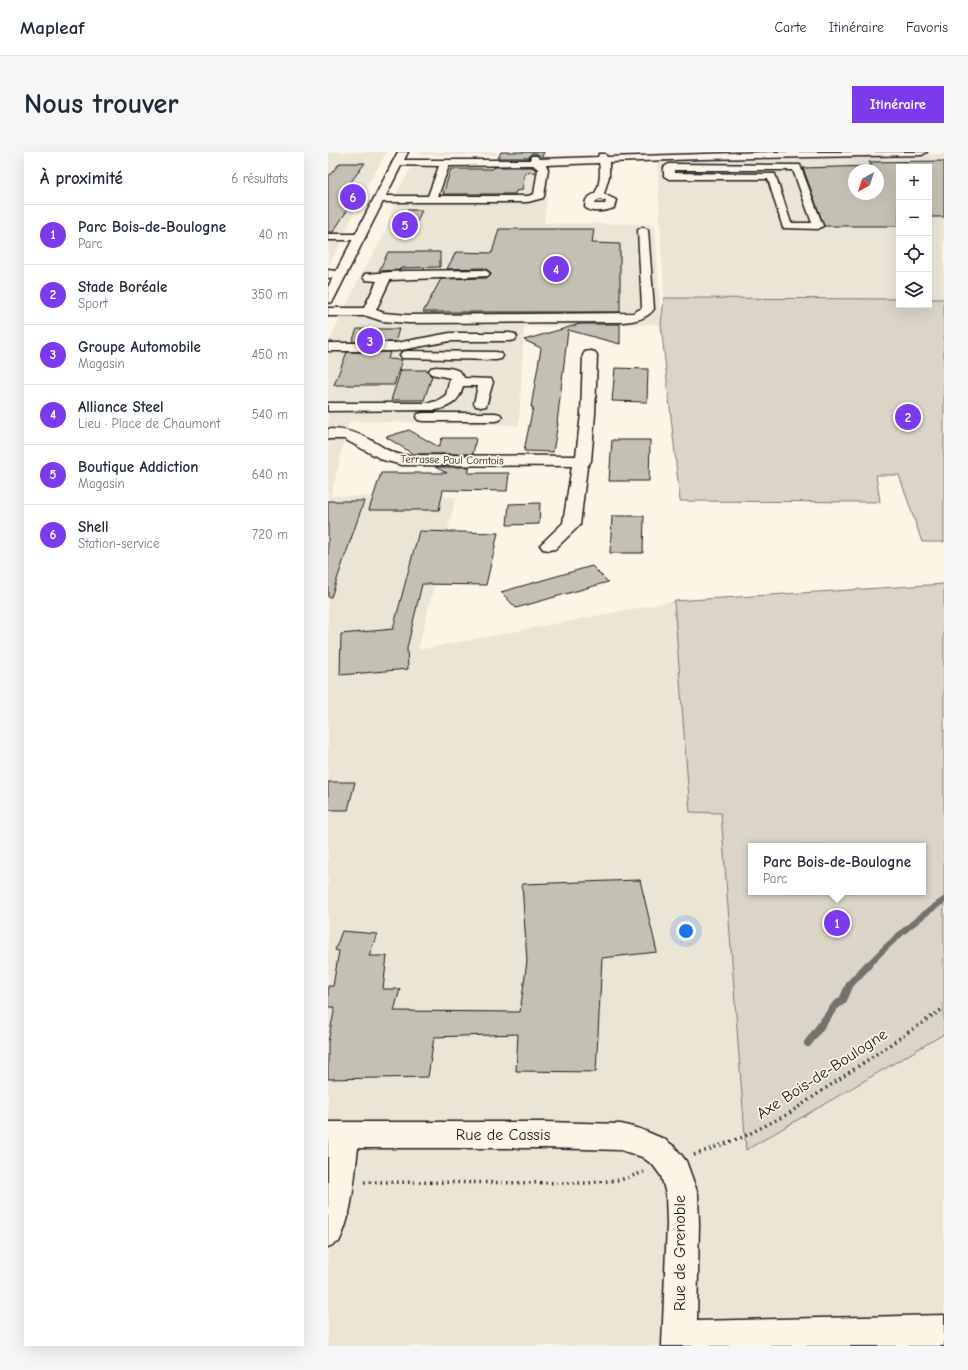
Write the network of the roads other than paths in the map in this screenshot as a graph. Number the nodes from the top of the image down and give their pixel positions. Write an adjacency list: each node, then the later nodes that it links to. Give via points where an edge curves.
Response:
1 (670, 152): 4 (street)
2 (922, 152): 3 (street)
3 (781, 154): 4 (street); 10 (street)
4 (634, 155): 5 (street)
5 (603, 157): 8 (street); 12 (street, via 603,180)
6 (400, 158): 7 (street); 8 (street); 9 (street); 13 (street)
7 (386, 160)
8 (535, 160): 9 (street); 14 (street, via 543,169 539,196 528,199)
9 (445, 163): 14 (street)
10 (783, 167): 11 (street); 11 (street, via 797,167 818,226 787,226)
11 (771, 171): 11 (street, via 669,176 669,167)
12 (599, 195)
13 (379, 199): 14 (street); 17 (street)
14 (432, 199)
15 (643, 230): 25 (street, via 648,309 635,317 422,319 387,317)
16 (328, 237): 17 (street)
17 (361, 237): 19 (street)
18 (328, 274): 19 (street)
19 (342, 274): 23 (street)
20 (484, 274): 22 (street, via 404,274)
21 (369, 277): 22 (street)
22 (385, 277): 25 (street)
23 (328, 299)
24 (328, 312): 25 (street)
25 (369, 312)
26 (510, 337): 27 (street, via 450,337 396,347)
27 (333, 352): 29 (street)
28 (590, 355): 37 (street)
29 (496, 356)
30 (436, 371): 31 (street, via 455,374)
31 (456, 382): 32 (street, via 486,382); 33 (street, via 452,398 445,404 436,406)
32 (480, 403)
33 (328, 407)
34 (328, 417): 35 (street)
35 (495, 417)
36 (332, 439): 37 (street, Terrasse Paul Comtois, via 347,435 385,456 402,460)
37 (583, 461): 38 (street, via 579,467 571,525)
38 (549, 545)
39 (337, 1135): 40 (street, Rue de Cassis, via 545,1135 621,1138 653,1148); 41 (street, via 335,1204)
40 (670, 1163): 43 (street, Rue de Grenoble, via 678,1179 682,1201)
41 (328, 1232)
42 (944, 1332): 43 (street)
43 (679, 1342)

